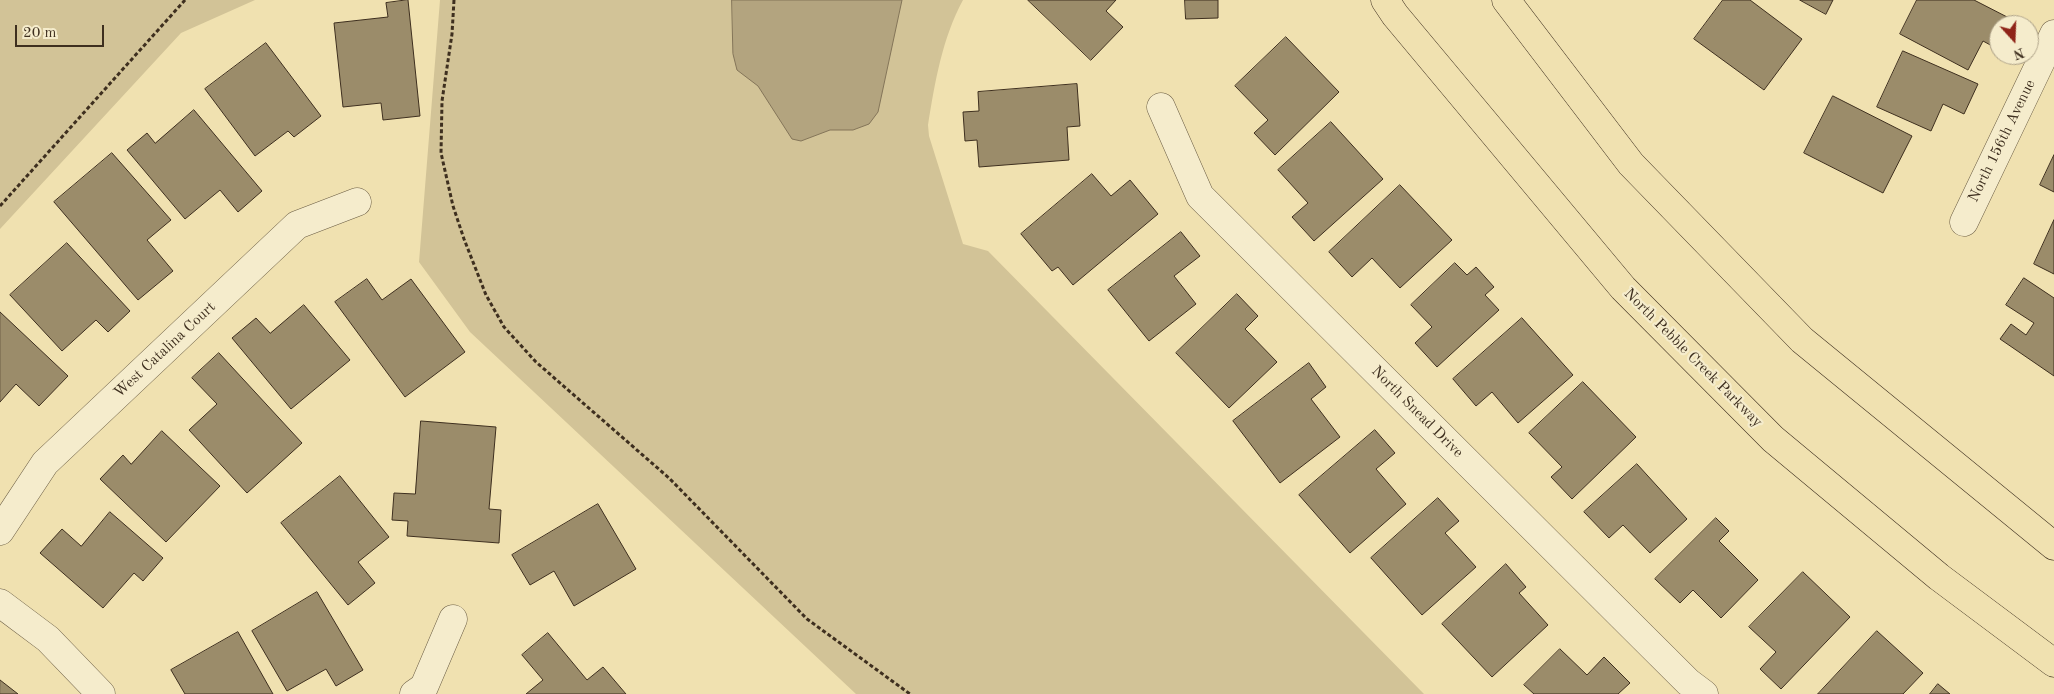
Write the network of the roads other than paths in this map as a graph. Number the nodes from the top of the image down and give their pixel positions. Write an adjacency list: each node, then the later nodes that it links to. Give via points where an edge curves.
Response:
1 (1385, 0): 11 (main road, North Pebble Creek Parkway, via 1623,288 1773,439 1939,577)
2 (1506, 0): 8 (main road, via 1631,164 1802,340)
3 (2054, 34): 6 (street, North 156th Avenue)
4 (1161, 107): 12 (street, North Snead Drive, via 1200,196)
5 (357, 202): 7 (street, West Catalina Court, via 297,225 44,463)
6 (1964, 222)
7 (0, 531)
8 (2054, 546)
9 (0, 603): 13 (street, via 48,640)
10 (453, 619): 14 (street, via 424,687)
11 (2054, 663)
12 (1690, 690)
13 (101, 694)
14 (414, 694)

